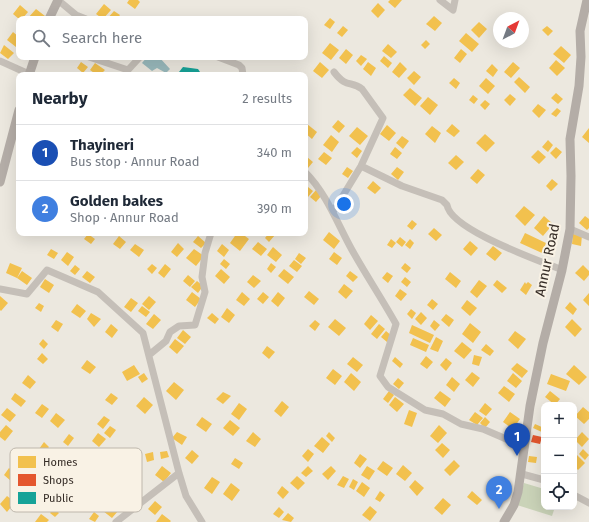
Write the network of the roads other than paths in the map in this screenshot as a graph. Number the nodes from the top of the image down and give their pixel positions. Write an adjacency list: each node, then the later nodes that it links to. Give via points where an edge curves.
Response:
1 (58, 0): 5 (main road); 6 (street)
2 (440, 0): 3 (street, via 452,10)
3 (455, 0)
4 (587, 0): 21 (main road, Annur Road, via 580,31 579,86 570,139)
5 (50, 16)
6 (78, 16)
7 (34, 60): 13 (main road)
8 (98, 60): 9 (street, via 128,70)
9 (137, 60)
10 (226, 60): 14 (street, via 239,65)
11 (0, 61): 12 (street)
12 (25, 72)
13 (30, 72)
14 (243, 72)
15 (334, 72): 17 (street, via 346,84 362,89 383,118)
16 (16, 121): 19 (main road)
17 (361, 166): 20 (street); 24 (street, via 402,186 442,200 452,216 470,230)
18 (308, 175): 20 (street)
19 (0, 182)
20 (333, 212): 27 (street, via 352,250 396,324 380,376 388,387 424,410 443,414 461,424 483,429)
21 (570, 229): 23 (street); 24 (main road, Annur Road)
22 (210, 236): 26 (street, via 202,277 205,292 195,324 174,329 166,341)
23 (589, 237)
24 (562, 270): 27 (main road, Annur Road, via 543,343 530,406)
25 (0, 289): 26 (street, via 27,294 47,270 98,292 143,333)
26 (149, 355): 28 (street)
27 (525, 447): 29 (main road, Annur Road)
28 (179, 473): 32 (street); 36 (street, via 186,496)
29 (522, 474): 30 (street); 37 (main road, Annur Road, via 514,505)
30 (541, 479)
31 (577, 497): 33 (street)
32 (142, 502)
33 (589, 503)
34 (129, 512): 35 (street)
35 (116, 522)
36 (202, 522)
37 (504, 522)

